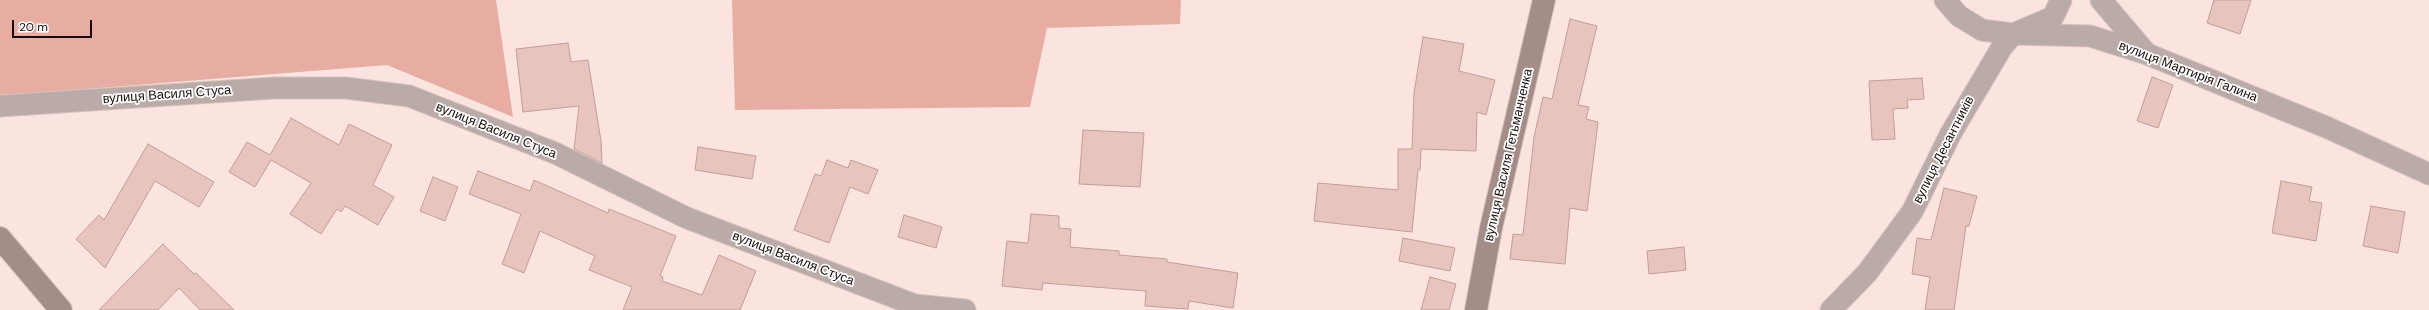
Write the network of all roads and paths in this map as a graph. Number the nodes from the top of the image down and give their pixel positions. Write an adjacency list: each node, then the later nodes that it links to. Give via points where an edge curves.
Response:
1 (1544, 0): 12 (street, вулиця Василя Гетьманченка, via 1491,228)
2 (1945, 0): 5 (street, вулиця Мартирія Галина, via 1959,16 1982,30)
3 (2061, 0): 5 (street, via 2053,17)
4 (2101, 0): 6 (street)
5 (2013, 34): 6 (street, вулиця Мартирія Галина, via 2090,36); 13 (street, вулиця Десантників, via 1976,89 1912,212 1867,273)
6 (2147, 54): 8 (street, вулиця Мартирія Галина, via 2326,127)
7 (0, 106): 11 (street, вулиця Василя Стуса, via 274,88 346,88 409,96 555,153 687,218 915,305)
8 (2429, 174)
9 (0, 238): 10 (street)
10 (61, 310)
11 (964, 310)
12 (1476, 310)
13 (1831, 310)

